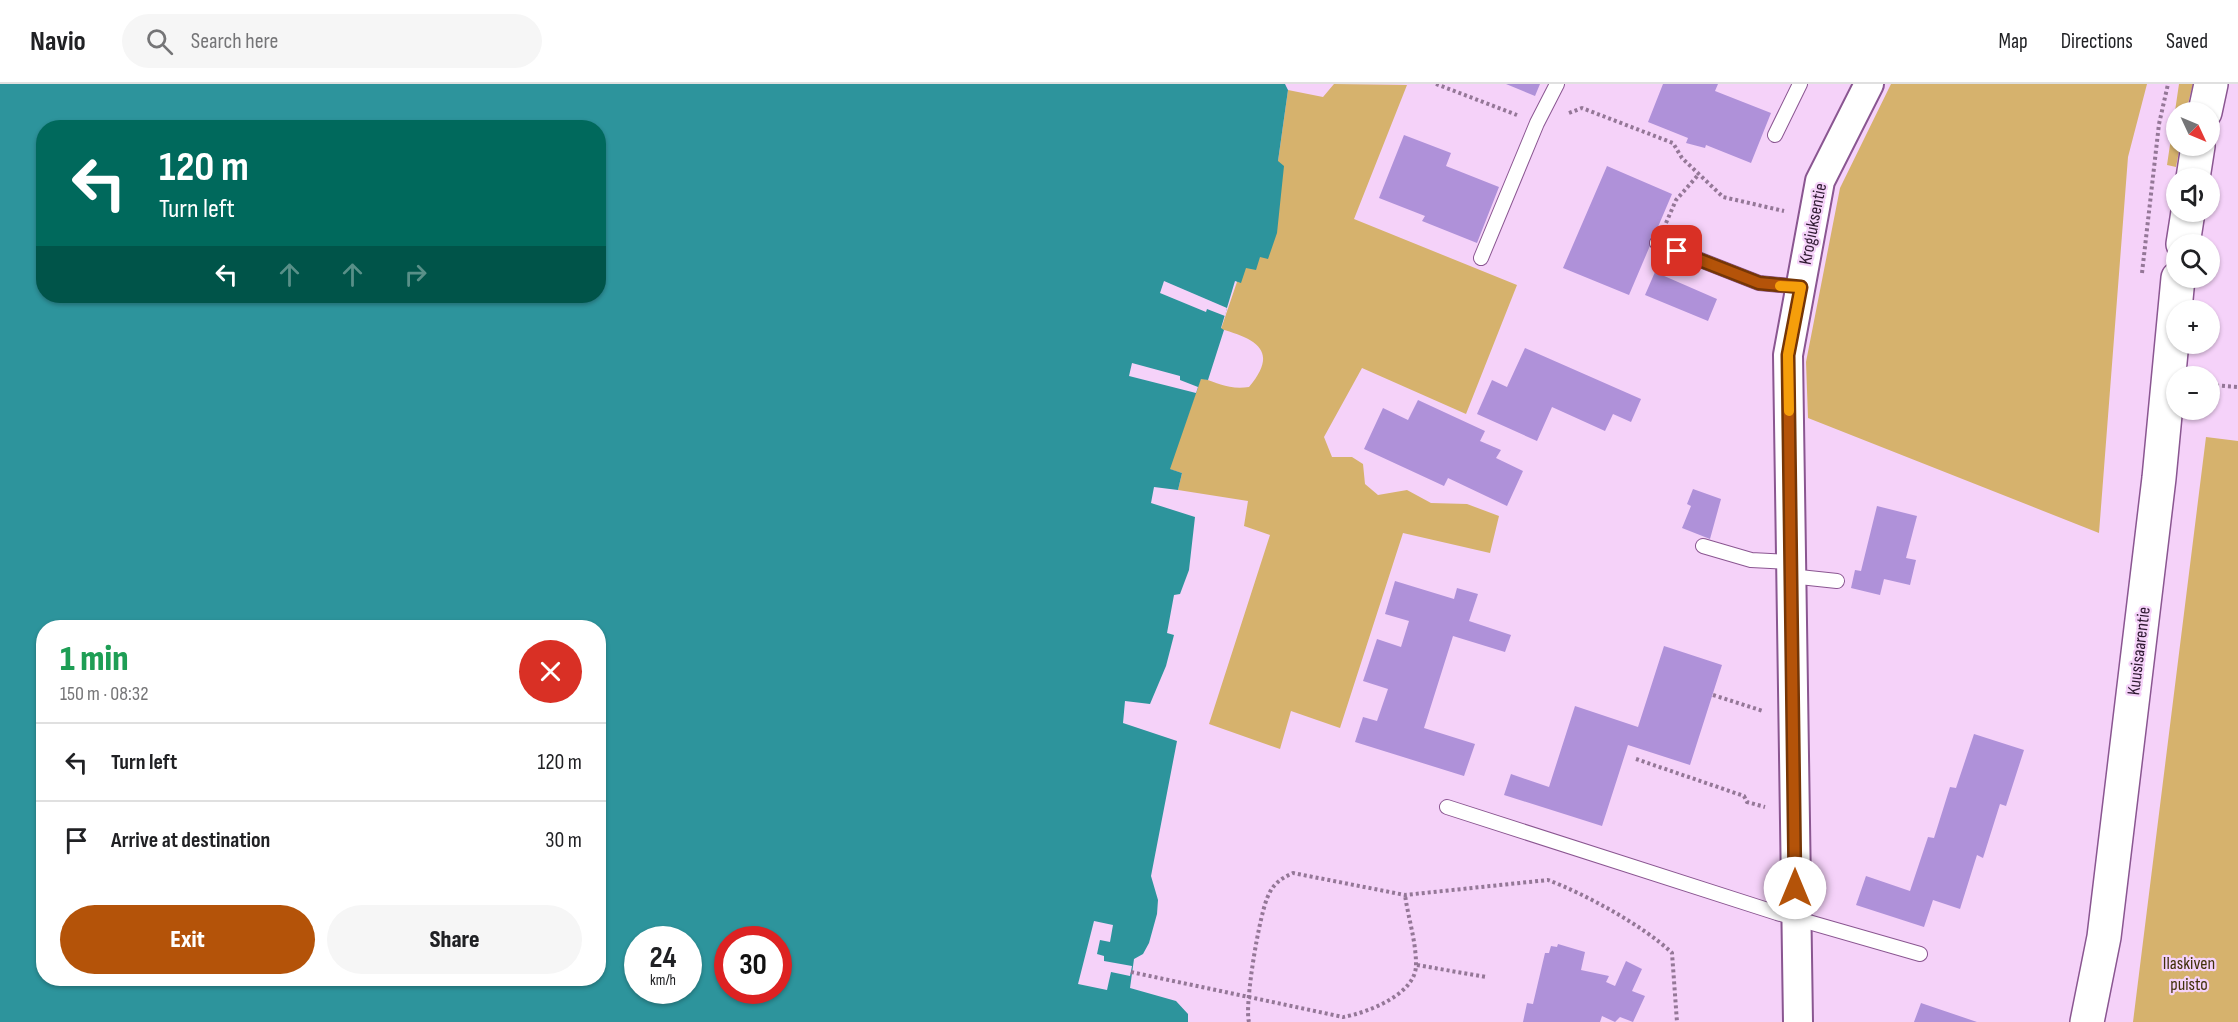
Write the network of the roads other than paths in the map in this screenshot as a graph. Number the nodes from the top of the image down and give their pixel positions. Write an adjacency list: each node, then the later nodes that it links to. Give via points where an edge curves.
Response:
1 (1557, 84): 8 (lane)
2 (1800, 84): 6 (lane)
3 (1869, 84): 9 (street, Krogiuksentie, via 1820,181)
4 (2211, 84): 5 (main road)
5 (2207, 102)
6 (1775, 135)
7 (1657, 243): 9 (lane, via 1759,283)
8 (1481, 258)
9 (1801, 287): 12 (street, Krogiuksentie, via 1788,355)
10 (2177, 288): 18 (main road, Kuusisaarentie, via 2159,478 2106,926)
11 (1703, 546): 12 (lane)
12 (1790, 569): 13 (lane); 15 (street, Krogiuksentie)
13 (1837, 581)
14 (1447, 807): 15 (lane)
15 (1795, 919): 16 (lane); 17 (street, Krogiuksentie)
16 (1920, 954)
17 (1798, 1022)
18 (2087, 1022)

